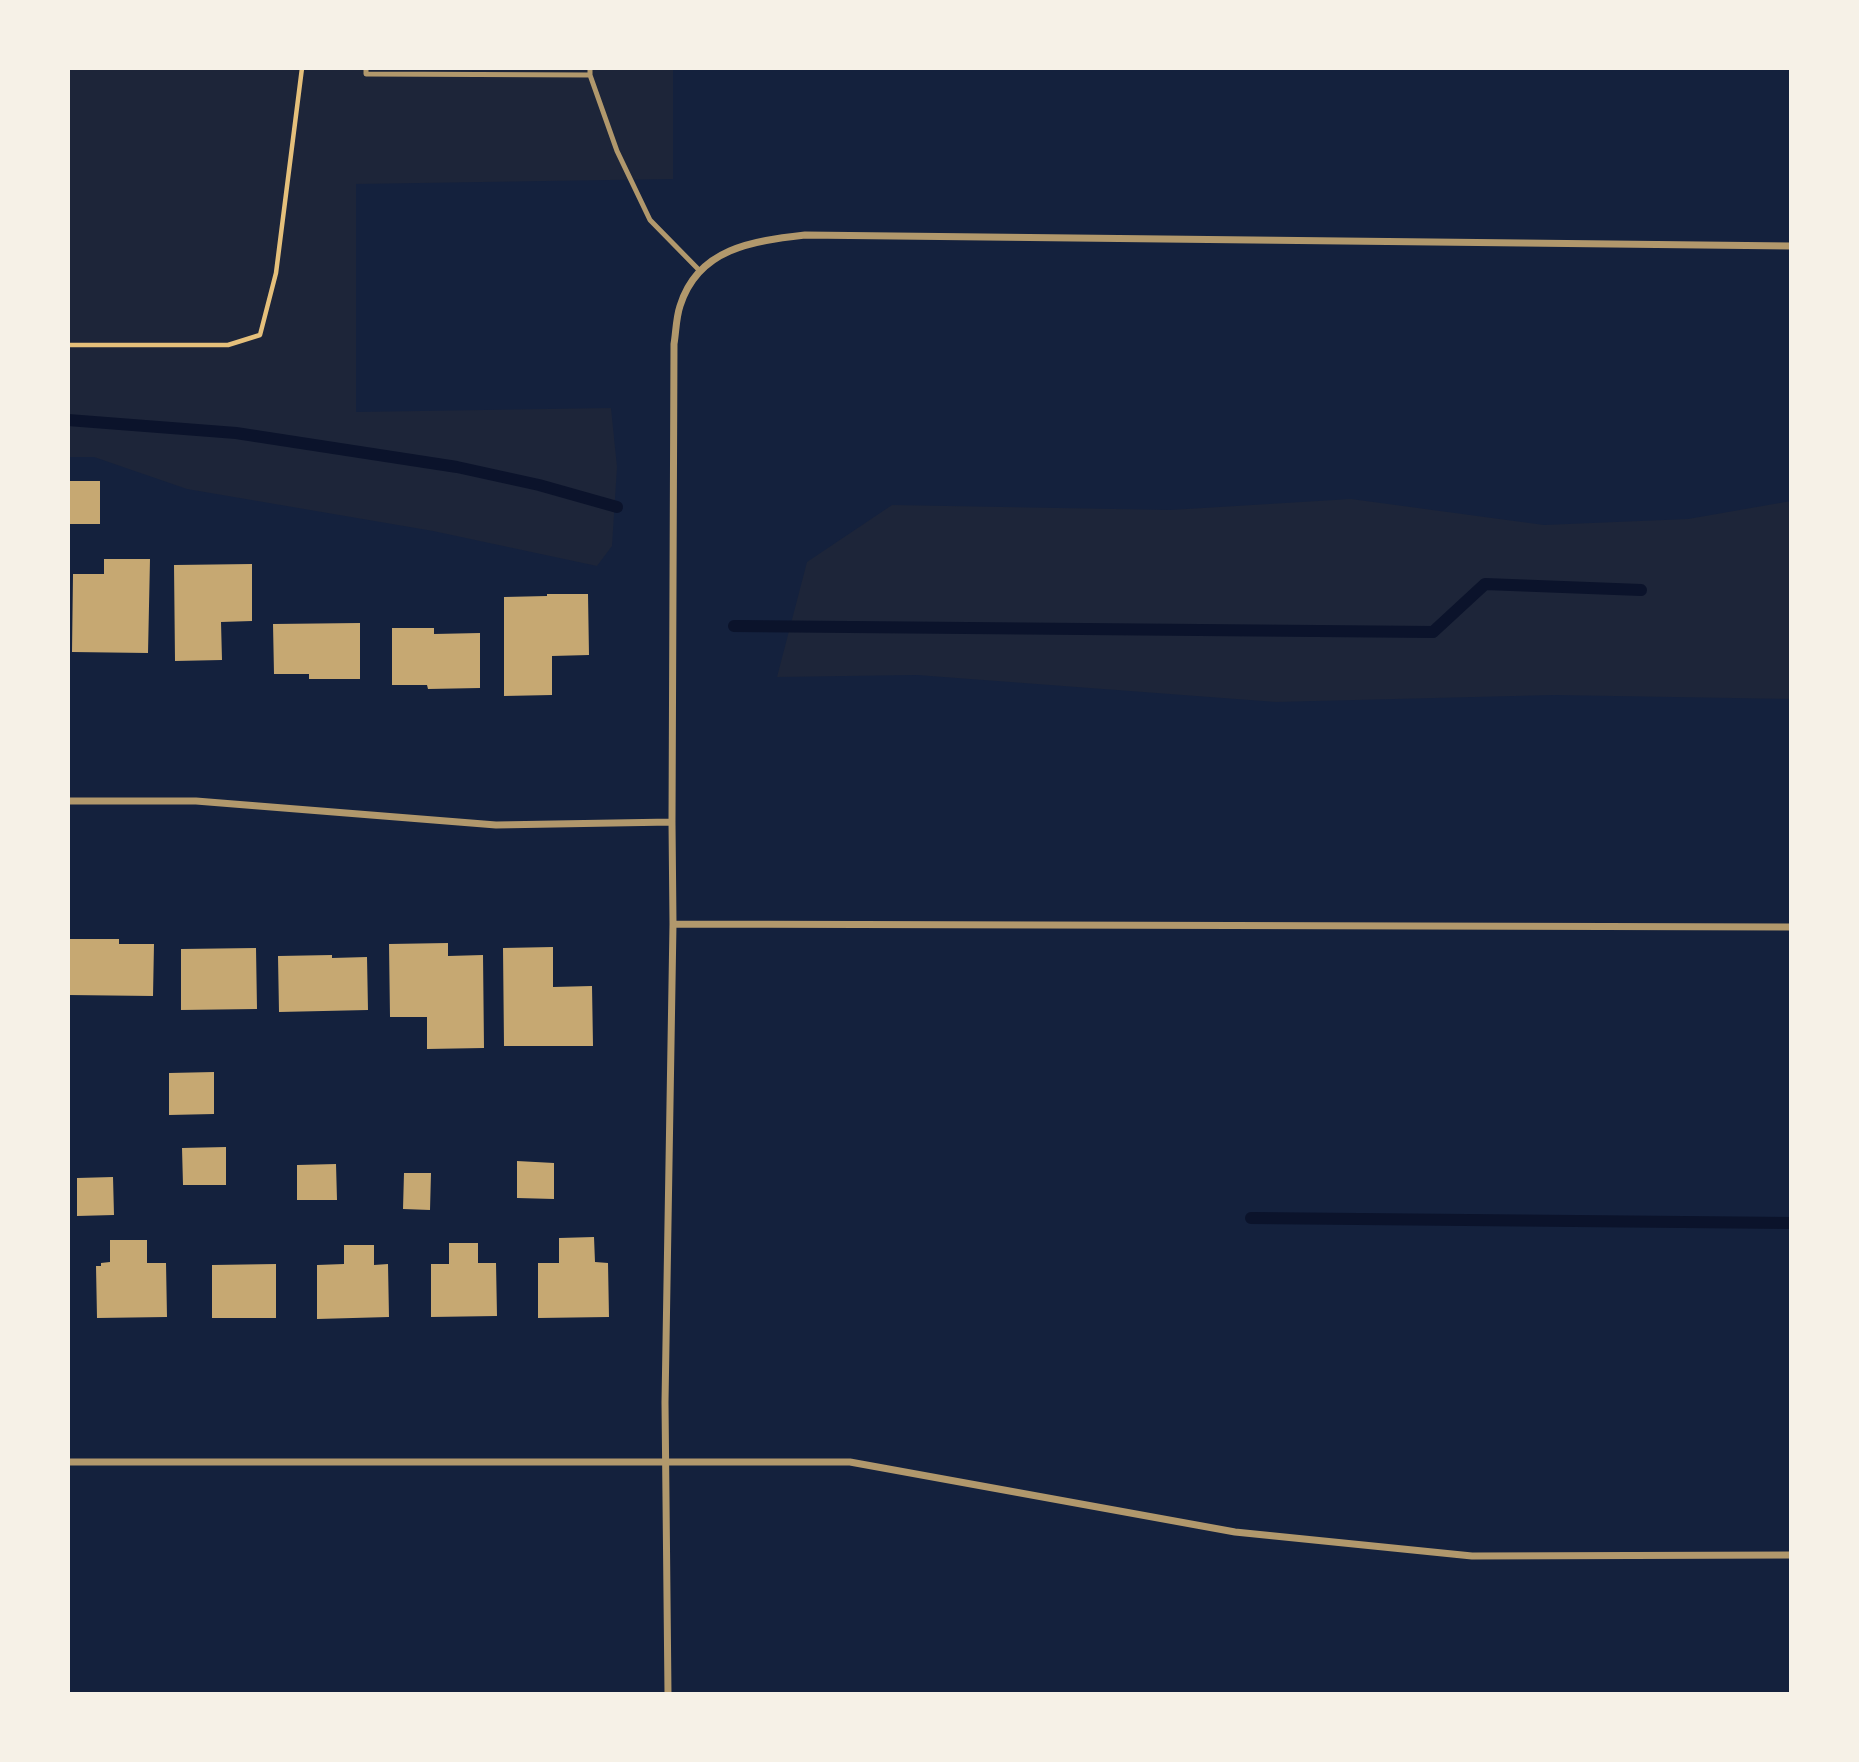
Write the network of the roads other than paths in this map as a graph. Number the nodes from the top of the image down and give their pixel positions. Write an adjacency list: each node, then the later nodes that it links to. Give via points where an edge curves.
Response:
1 (366, 68): 2 (lane, via 366,74)
2 (590, 71): 4 (lane, via 617,151 650,220)
3 (1791, 246): 4 (street, via 805,235 758,240 721,254)
4 (699, 270): 6 (street, via 680,305 674,344)
5 (68, 801): 6 (street, via 196,801 496,825)
6 (672, 822): 7 (street)
7 (673, 924): 8 (street); 9 (street)
8 (1791, 927)
9 (667, 1461): 10 (street); 11 (street, via 850,1462 1235,1532 1472,1556); 12 (street)
10 (68, 1462)
11 (1791, 1555)
12 (668, 1694)

